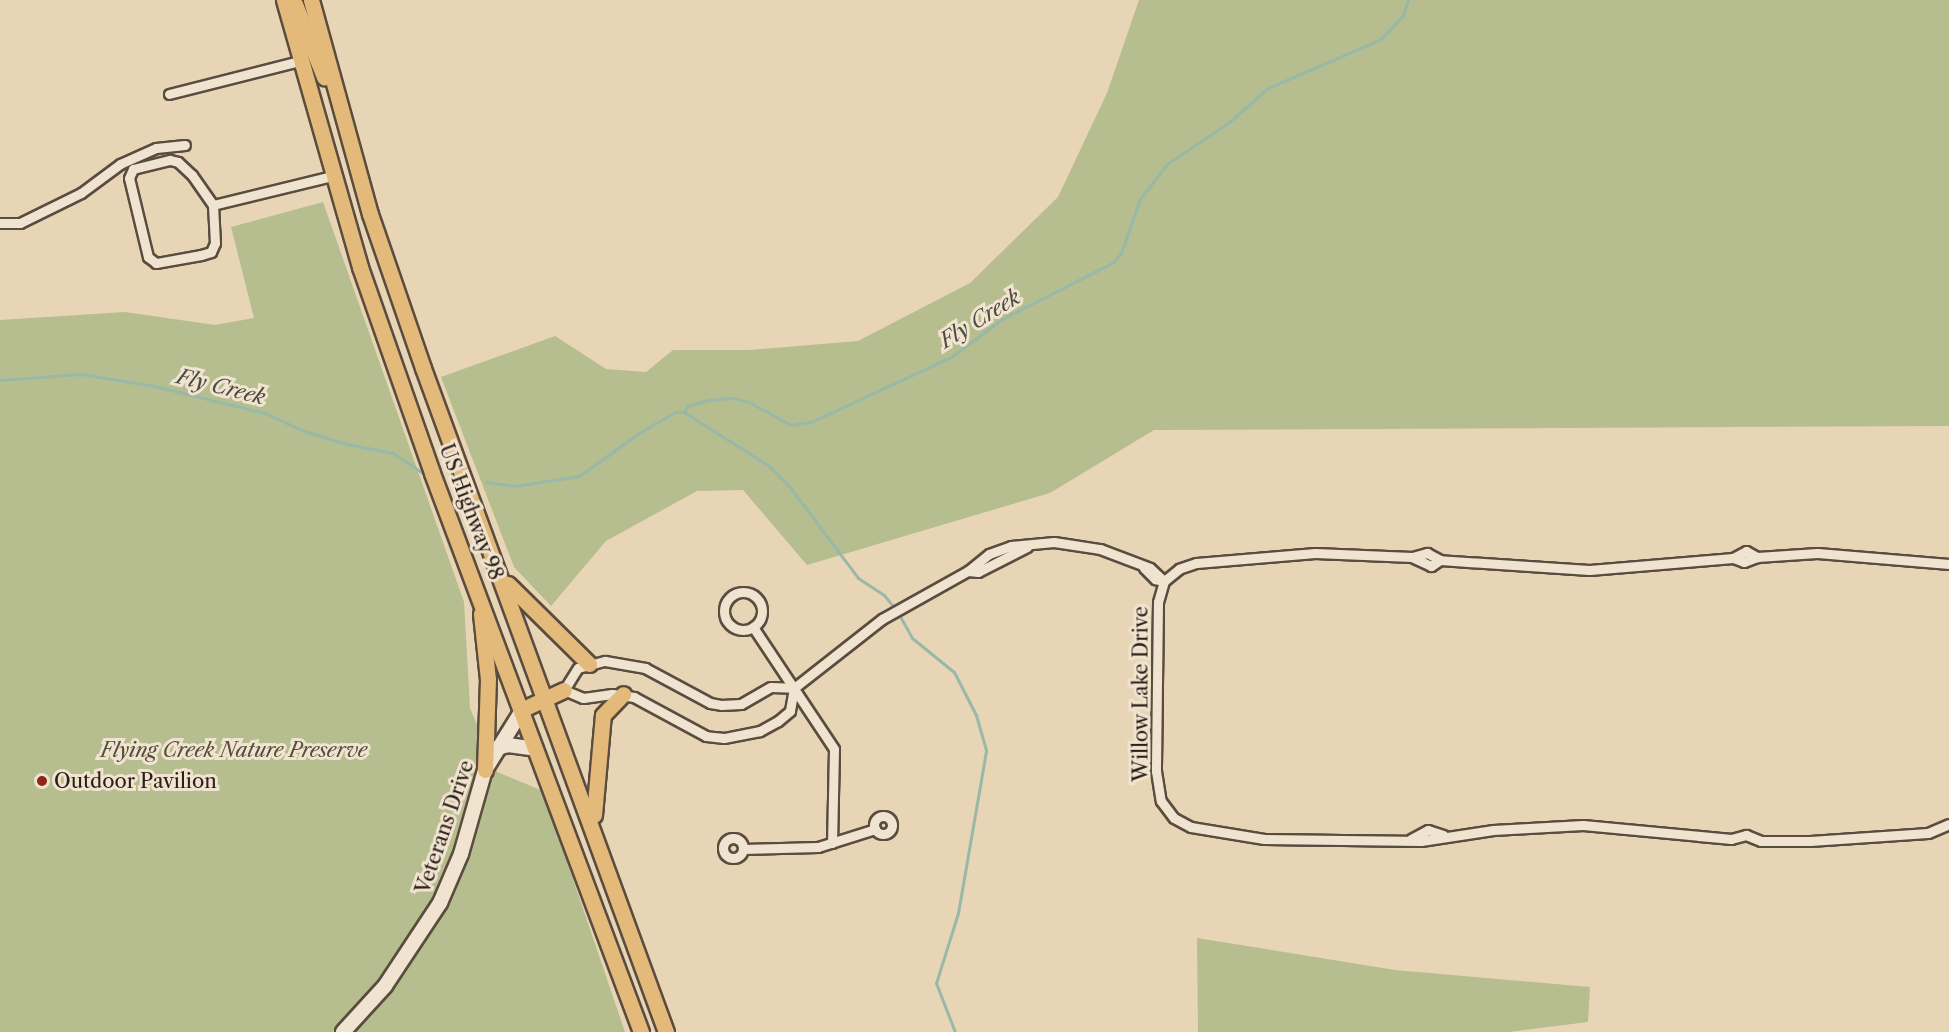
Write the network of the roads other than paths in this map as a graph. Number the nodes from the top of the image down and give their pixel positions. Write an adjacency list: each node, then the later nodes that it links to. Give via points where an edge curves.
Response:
1 (284, 0): 4 (main road, US Highway 98)
2 (294, 0): 6 (main road, via 314,57)
3 (310, 0): 6 (main road, US Highway 98)
4 (299, 61): 5 (street); 8 (main road, US Highway 98)
5 (169, 94)
6 (339, 106): 10 (main road, US Highway 98)
7 (185, 145): 12 (street, via 156,148 120,164 81,193 20,223)
8 (332, 177): 9 (street); 11 (main road, US Highway 98)
9 (213, 205): 9 (street, via 215,243 211,252 156,263 148,257 129,178 133,169 178,162)
10 (370, 214): 11 (main road); 14 (main road, US Highway 98)
11 (346, 221): 16 (main road, US Highway 98, via 432,473)
12 (0, 223)
13 (1949, 564): 15 (street, Willow Lake Drive, via 1817,553 1757,557 1744,562 1733,558 1589,570 1440,560 1427,553 1412,557 1315,553 1196,563)
14 (503, 579): 18 (main road); 22 (main road, US Highway 98)
15 (1164, 580): 19 (street, via 1158,572 1100,549 1054,542 1000,549 882,619); 27 (street, Willow Lake Drive, via 1157,613 1156,771 1161,801 1174,818 1191,827 1310,842 1411,839 1428,830 1443,835 1583,825 1731,839 1746,835 1761,841 1878,838 1928,833)
16 (480, 594): 23 (main road, US Highway 98); 26 (main road, via 488,679)
17 (753, 627): 17 (street, via 762,611 758,600 747,593 730,598 724,609 726,621 741,630); 19 (street)
18 (589, 664): 19 (street, via 634,664 721,705 741,704 771,687); 20 (street, via 572,673)
19 (794, 688): 21 (street, via 790,711 778,721 751,734 724,738 706,736); 30 (street, via 834,748 837,773)
20 (564, 690): 21 (street, via 583,698); 22 (main road)
21 (623, 694): 28 (main road, via 603,715)
22 (546, 696): 23 (main road); 28 (main road, US Highway 98)
23 (522, 709): 24 (street, Veterans Drive); 25 (main road, US Highway 98)
24 (496, 748): 25 (street, Veterans Drive, via 508,745); 26 (street, Veterans Drive)
25 (536, 749): 33 (main road, US Highway 98)
26 (484, 770): 32 (street, Veterans Drive, via 461,854 440,903 385,986)
27 (1948, 826)
28 (593, 827): 34 (main road, US Highway 98)
29 (875, 829): 30 (street)
30 (832, 843): 31 (street, via 818,847)
31 (743, 849)
32 (343, 1032)
33 (641, 1032)
34 (666, 1032)

